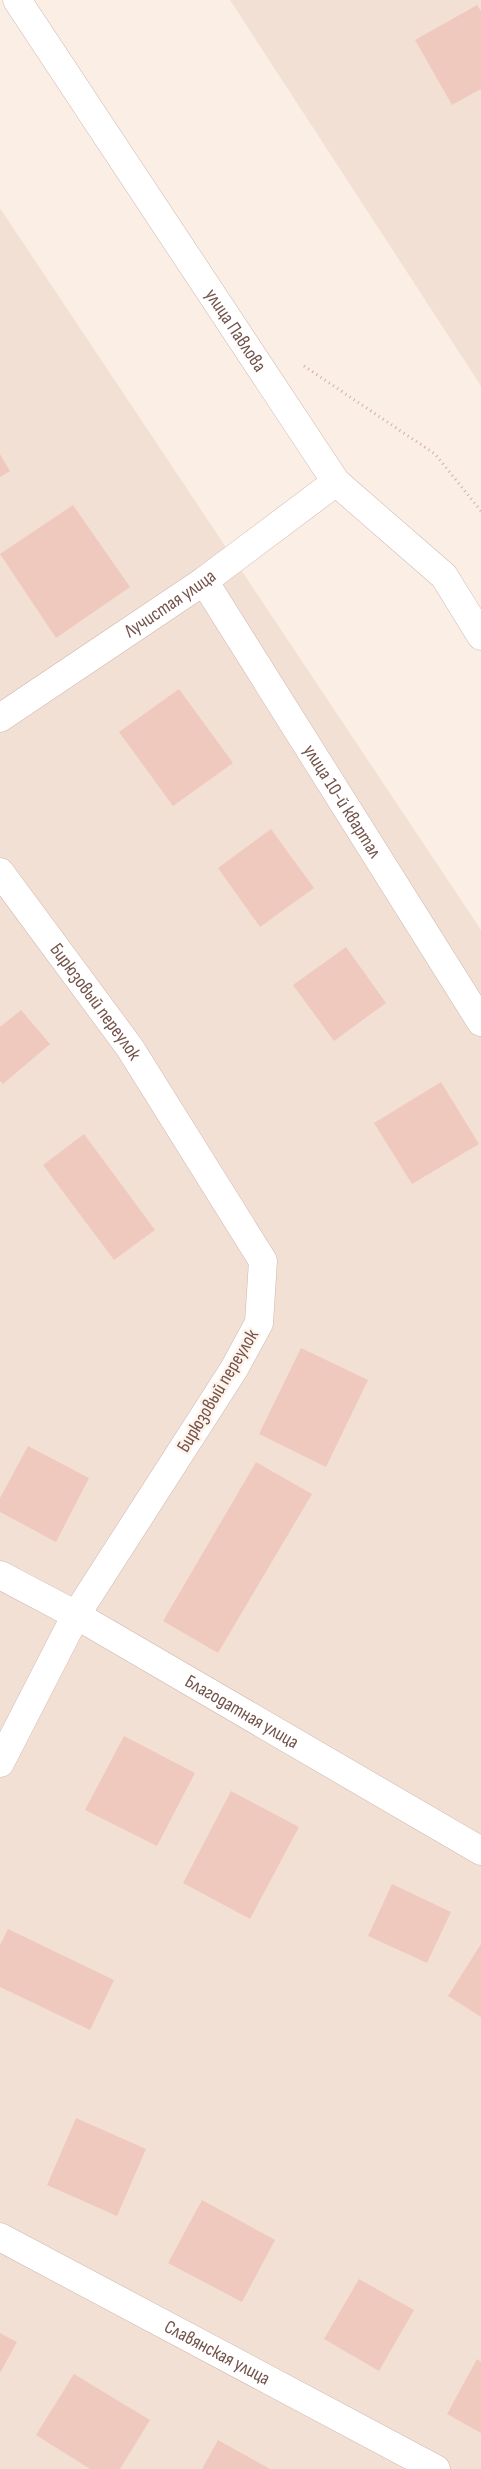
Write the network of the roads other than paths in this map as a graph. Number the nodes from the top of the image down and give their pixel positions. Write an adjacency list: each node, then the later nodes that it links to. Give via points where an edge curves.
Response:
1 (17, 0): 2 (street, улица Павлова)
2 (336, 482): 3 (street, Лучистая улица); 4 (street, улица Павлова, via 444,576)
3 (204, 581): 5 (street, Лучистая улица); 7 (street, улица 10-й квартал)
4 (481, 636)
5 (0, 718)
6 (0, 872): 9 (street, Бирюзовый переулок, via 130,1048 263,1261 259,1323 234,1369)
7 (481, 1022)
8 (0, 1575): 9 (street, Благодатная улица)
9 (76, 1616): 10 (street, Бирюзовый переулок); 11 (street, Благодатная улица)
10 (0, 1763)
11 (481, 1851)
12 (0, 2237): 13 (street, Славянская улица)
13 (436, 2469)

